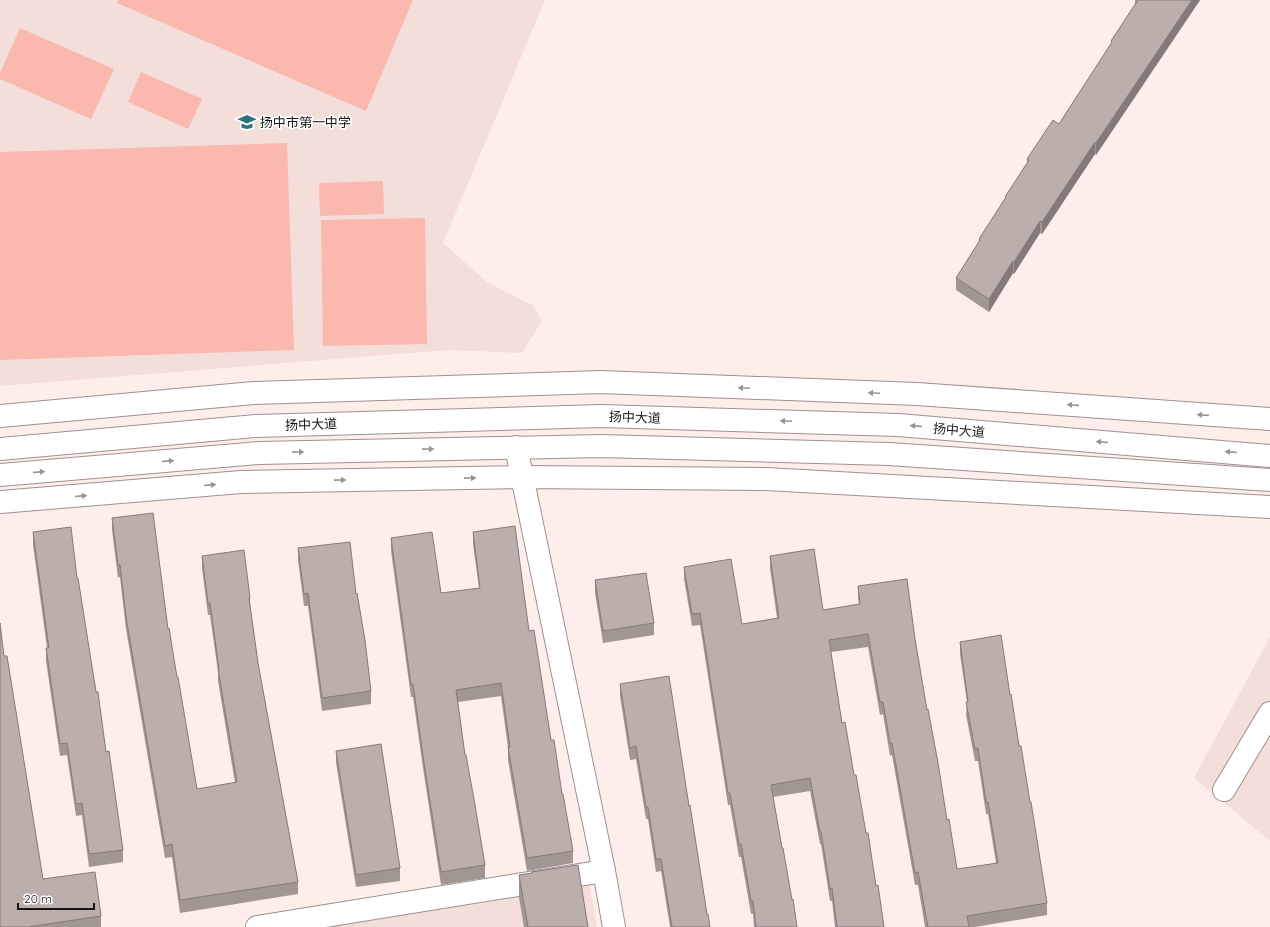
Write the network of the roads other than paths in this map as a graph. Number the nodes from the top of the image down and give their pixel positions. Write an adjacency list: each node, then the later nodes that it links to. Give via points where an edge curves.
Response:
1 (0, 416): 2 (street, one-way to 1, via 917,394 601,382 254,393)
2 (1270, 420)
3 (516, 448): 6 (street, one-way to 3, via 259,453); 7 (street); 8 (street, via 601,446 889,454)
4 (0, 449): 5 (street, 扬中大道, one-way to 4, via 898,425 601,416 256,426)
5 (1270, 456)
6 (0, 475)
7 (522, 477): 9 (street, one-way to 7, via 241,482); 10 (street, via 766,480); 13 (street)
8 (1270, 480)
9 (0, 502)
10 (1270, 507)
11 (1270, 713): 12 (street)
12 (1224, 790)
13 (604, 871): 14 (street); 15 (street)
14 (257, 927)
15 (614, 927)

